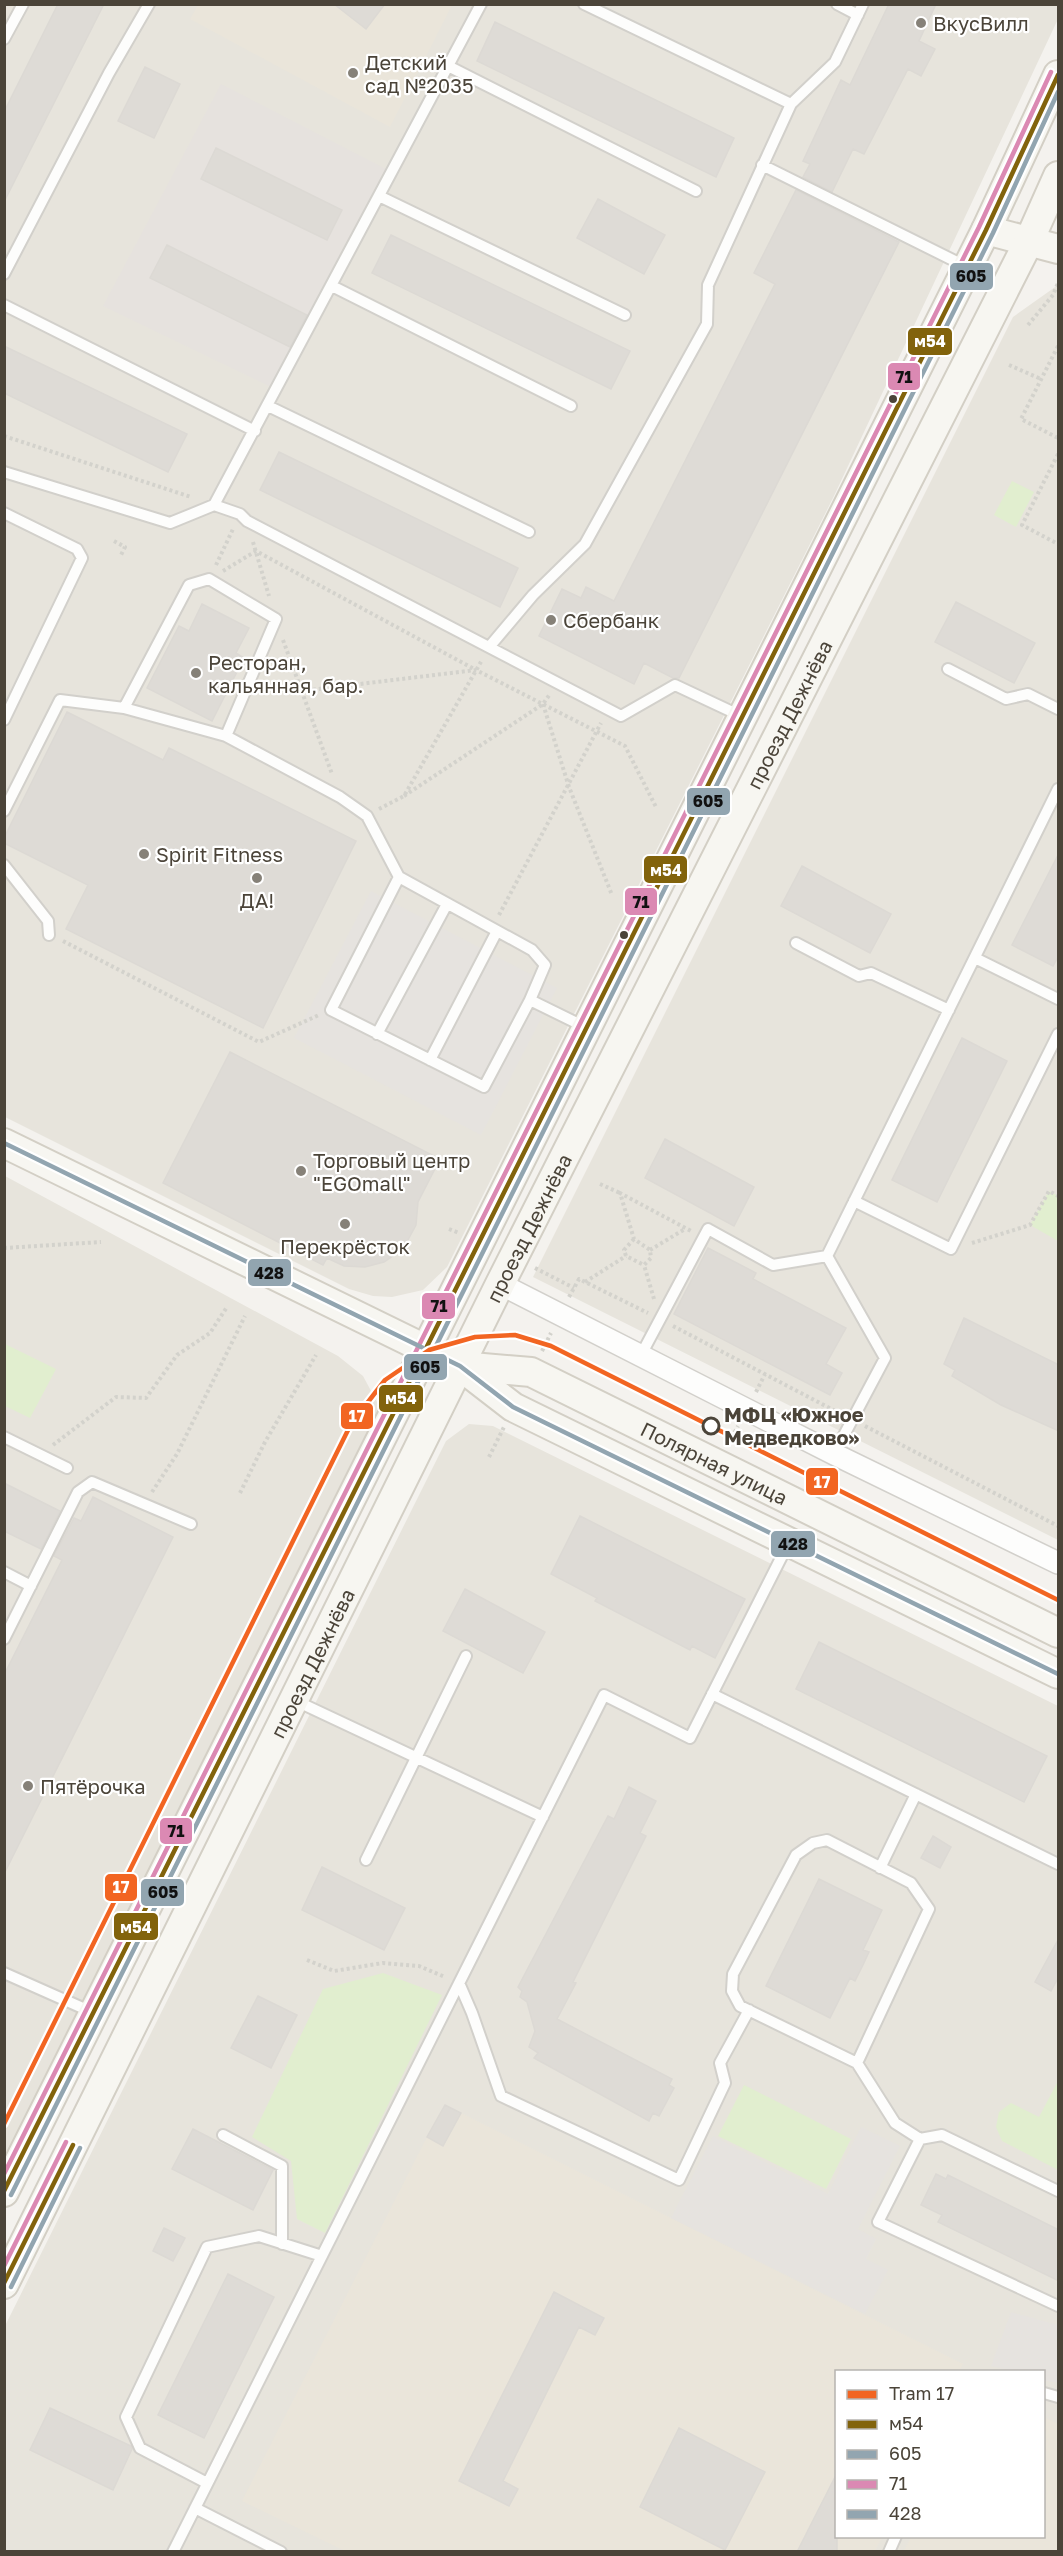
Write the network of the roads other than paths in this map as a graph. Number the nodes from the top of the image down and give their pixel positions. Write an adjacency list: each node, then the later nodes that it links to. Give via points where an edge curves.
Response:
1 (23, 4): 7 (lane)
2 (149, 4): 19 (lane)
3 (481, 4): 8 (lane)
4 (584, 4): 10 (lane)
5 (837, 4): 6 (lane)
6 (860, 10): 10 (lane, via 835,62)
7 (4, 39)
8 (448, 66): 13 (lane); 14 (lane)
9 (1059, 75): 15 (main road, проезд Дежнёва)
10 (791, 104): 11 (lane)
11 (762, 165): 18 (lane); 30 (lane, via 708,285 707,324 585,544 533,595)
12 (1059, 176): 16 (main road, проезд Дежнёва)
13 (696, 191)
14 (380, 196): 20 (lane); 22 (lane)
15 (986, 230): 16 (main road); 18 (main road, проезд Дежнёва)
16 (1029, 241): 17 (main road); 56 (main road, проезд Дежнёва)
17 (1059, 249)
18 (967, 268): 34 (main road, проезд Дежнёва)
19 (4, 274)
20 (332, 286): 23 (lane); 24 (lane)
21 (4, 305): 25 (lane)
22 (625, 315)
23 (268, 406): 25 (lane); 29 (lane)
24 (571, 406)
25 (255, 431): 27 (lane)
26 (4, 472): 27 (lane, via 170,523)
27 (214, 505): 30 (lane)
28 (4, 513): 35 (lane, via 77,549 82,558)
29 (529, 532)
30 (490, 646): 34 (lane, via 621,716 675,685)
31 (948, 669): 33 (lane, via 1006,699 1028,694)
32 (124, 708): 36 (lane); 36 (lane, via 189,585 209,579 276,619); 38 (lane, via 60,700)
33 (1059, 709)
34 (742, 717): 49 (main road, проезд Дежнёва)
35 (4, 720)
36 (226, 736): 40 (lane, via 340,797 367,816)
37 (1059, 789): 45 (lane)
38 (4, 811)
39 (4, 866): 43 (lane, via 48,921)
40 (399, 877): 41 (lane); 50 (lane, via 331,1010)
41 (447, 904): 42 (lane); 50 (lane)
42 (494, 929): 47 (lane, via 532,950 545,965); 52 (lane)
43 (53, 937)
44 (796, 944): 48 (lane, via 859,976 872,973)
45 (975, 958): 46 (lane); 48 (lane)
46 (1059, 999)
47 (530, 1000): 49 (lane); 52 (lane, via 484,1087)
48 (949, 1010): 54 (lane)
49 (587, 1028): 57 (main road, проезд Дежнёва)
50 (377, 1034): 52 (lane)
51 (1059, 1034): 54 (lane, via 951,1250)
52 (430, 1060)
53 (4, 1143): 57 (main road, Полярная улица)
54 (854, 1201): 55 (lane)
55 (827, 1256): 58 (lane, via 773,1265 708,1229); 61 (lane, via 885,1358)
56 (500, 1284): 58 (street); 59 (main road, проезд Дежнёва)
57 (427, 1349): 59 (main road, Полярная улица); 83 (main road, проезд Дежнёва)
58 (641, 1355): 61 (street)
59 (460, 1366): 64 (main road, Полярная улица, via 513,1407); 68 (main road, Полярная улица, via 531,1372); 73 (main road, проезд Дежнёва)
60 (4, 1437): 62 (lane)
61 (834, 1454): 65 (street)
62 (67, 1468)
63 (191, 1524): 67 (lane, via 92,1482 78,1492)
64 (788, 1543): 71 (main road, Полярная улица); 72 (lane)
65 (1059, 1563)
66 (4, 1572): 67 (lane)
67 (31, 1586): 69 (lane)
68 (1059, 1633)
69 (4, 1639)
70 (466, 1656): 74 (lane)
71 (1059, 1674)
72 (712, 1694): 75 (lane); 76 (lane, via 690,1738 604,1695)
73 (294, 1700): 74 (lane); 91 (main road, проезд Дежнёва)
74 (416, 1757): 76 (lane); 77 (lane)
75 (916, 1794): 78 (lane); 79 (lane)
76 (543, 1817): 81 (lane)
77 (366, 1860)
78 (1059, 1864)
79 (880, 1868): 82 (lane, via 827,1840 796,1855 733,1974 732,1991 740,2006); 84 (lane, via 911,1883 929,1909)
80 (4, 1973): 83 (lane)
81 (459, 1983): 82 (lane, via 501,2096 679,2180 726,2083 720,2063); 90 (lane)
82 (749, 2010): 84 (lane)
83 (94, 2013): 88 (main road, проезд Дежнёва)
84 (857, 2063): 86 (lane, via 895,2123)
85 (223, 2135): 89 (lane, via 282,2166)
86 (920, 2139): 87 (lane, via 942,2136); 92 (lane, via 878,2222)
87 (1059, 2191)
88 (4, 2192)
89 (282, 2244): 90 (lane); 93 (lane, via 259,2236 207,2247 126,2418 140,2448)
90 (322, 2256): 93 (lane)
91 (4, 2284)
92 (1059, 2306)
93 (207, 2483): 94 (lane)
94 (195, 2508): 96 (lane); 97 (lane)
95 (895, 2538): 98 (lane)
96 (173, 2552)
97 (281, 2552)
98 (889, 2552)

